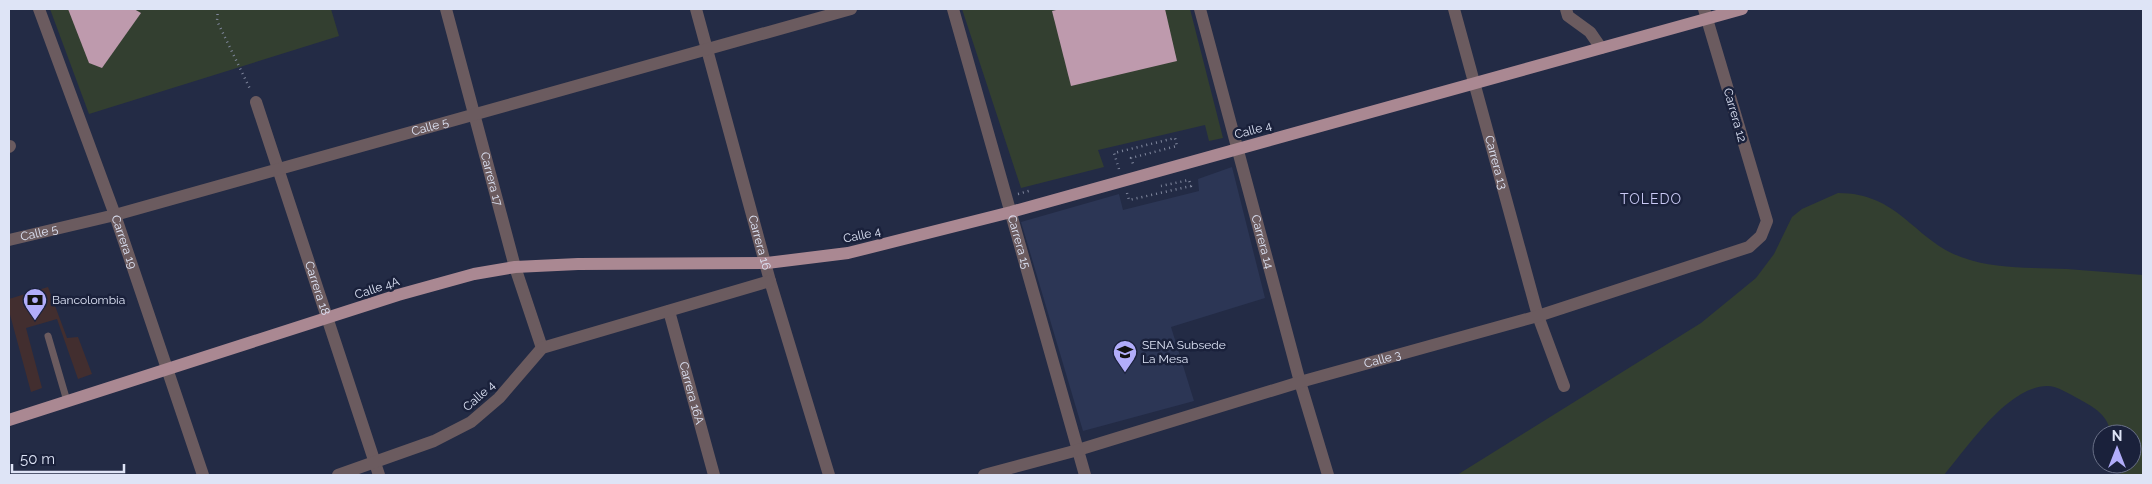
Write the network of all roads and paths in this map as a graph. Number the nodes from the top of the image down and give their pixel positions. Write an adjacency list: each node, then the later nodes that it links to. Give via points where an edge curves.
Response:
1 (39, 9): 20 (street, Carrera 19)
2 (218, 9): 15 (path, via 220,29)
3 (446, 9): 16 (street, Carrera 17)
4 (696, 9): 13 (street, Carrera 16)
5 (851, 9): 13 (street, Calle 5)
6 (953, 9): 19 (street, Carrera 15)
7 (1200, 9): 17 (street, Carrera 14)
8 (1454, 9): 14 (street, Carrera 13)
9 (1566, 9): 12 (street, via 1568,16 1590,32)
10 (1742, 9): 11 (main road, Calle 4)
11 (1706, 14): 12 (main road, Calle 4); 21 (street, Carrera 12)
12 (1601, 48): 14 (main road, Calle 4)
13 (708, 49): 16 (street, Calle 5); 23 (street, Carrera 16)
14 (1473, 83): 17 (main road, Calle 4); 27 (street, Carrera 13)
15 (256, 102): 18 (street, Carrera 18)
16 (475, 114): 18 (street, Calle 5); 24 (street, Carrera 17)
17 (1236, 149): 19 (main road, Calle 4); 32 (street, Carrera 14)
18 (278, 169): 20 (street, Calle 5); 28 (street, Carrera 18)
19 (1010, 212): 23 (main road, Calle 4, via 848,253); 36 (street, Carrera 15)
20 (115, 215): 22 (street, Calle 5); 31 (street, Carrera 19)
21 (1766, 221): 27 (street, Calle 3, via 1761,236 1749,246)
22 (9, 240)
23 (767, 263): 24 (main road, Calle 4A); 25 (street, Carrera 16)
24 (515, 267): 28 (main road, Calle 4A, via 407,292); 30 (street, Carrera 17)
25 (770, 281): 26 (street); 42 (street, Carrera 16)
26 (669, 311): 30 (street); 41 (street, Carrera 16A)
27 (1538, 316): 32 (street, Calle 3); 33 (street, Carrera 13)
28 (327, 319): 31 (main road, Calle 4A); 37 (street, Carrera 18)
29 (48, 336): 34 (lane)
30 (542, 348): 37 (street, Calle 4, via 499,398 471,422 434,441)
31 (167, 369): 34 (main road, Calle 4A); 38 (street, Carrera 19)
32 (1300, 382): 36 (street, Calle 3); 45 (street, Carrera 14)
33 (1564, 386)
34 (67, 401): 35 (main road, Calle 4A)
35 (9, 420)
36 (1078, 450): 43 (street, Calle 3); 44 (street, Carrera 15)
37 (375, 462): 39 (street, Calle 4); 40 (street, Carrera 18)
38 (203, 475)
39 (338, 475)
40 (379, 475)
41 (714, 475)
42 (829, 475)
43 (984, 475)
44 (1085, 475)
45 (1328, 475)

